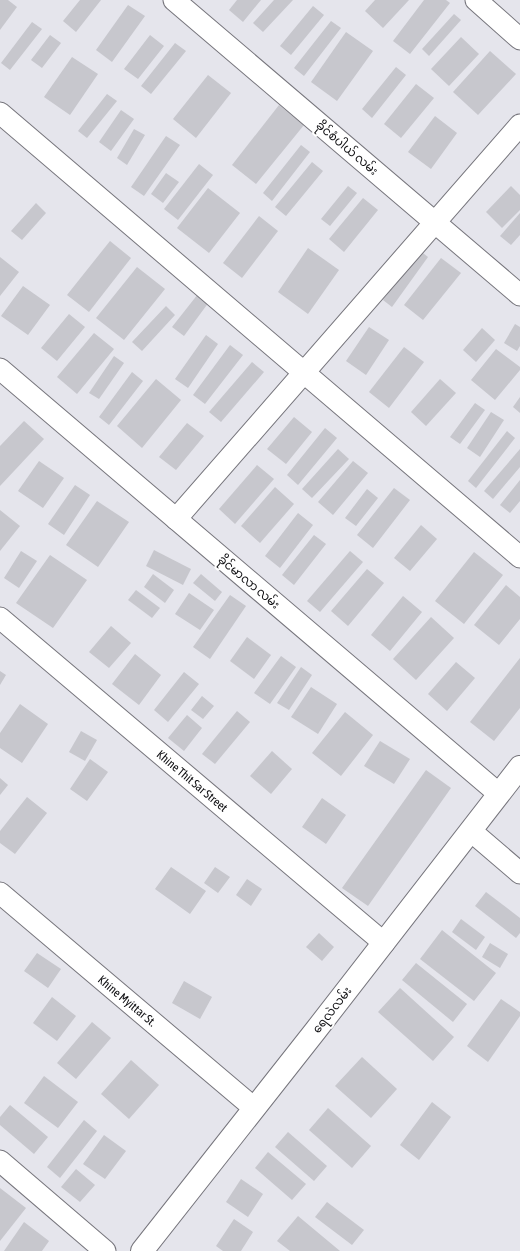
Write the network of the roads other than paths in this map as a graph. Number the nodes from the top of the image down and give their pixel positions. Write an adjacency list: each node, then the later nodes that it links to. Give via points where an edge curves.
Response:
1 (174, 0): 6 (street, ခိုင်စံပါယ် လမ်း)
2 (476, 0): 3 (street)
3 (520, 39)
4 (0, 113): 9 (street)
5 (520, 125): 6 (street)
6 (435, 223): 7 (street, ခိုင်စံပါယ် လမ်း); 9 (street)
7 (520, 295)
8 (0, 369): 10 (street, ခိုင်မာလာ လမ်း)
9 (303, 372): 10 (street); 11 (street)
10 (176, 519): 14 (street, ခိုင်မာလာ လမ်း)
11 (520, 557)
12 (0, 618): 18 (street, Khine Thit Sar Street)
13 (520, 767): 14 (main road, ရေလဲလမ်း)
14 (499, 794): 15 (main road, ရေလဲလမ်း)
15 (471, 831): 16 (street); 18 (main road, ရေလဲလမ်း)
16 (520, 873)
17 (0, 893): 19 (street, Khine Myittar St.)
18 (384, 943): 19 (main road, ရေလဲလမ်း)
19 (254, 1108): 22 (main road, ရေလဲလမ်း)
20 (0, 1161): 21 (street)
21 (105, 1251)
22 (142, 1251)

